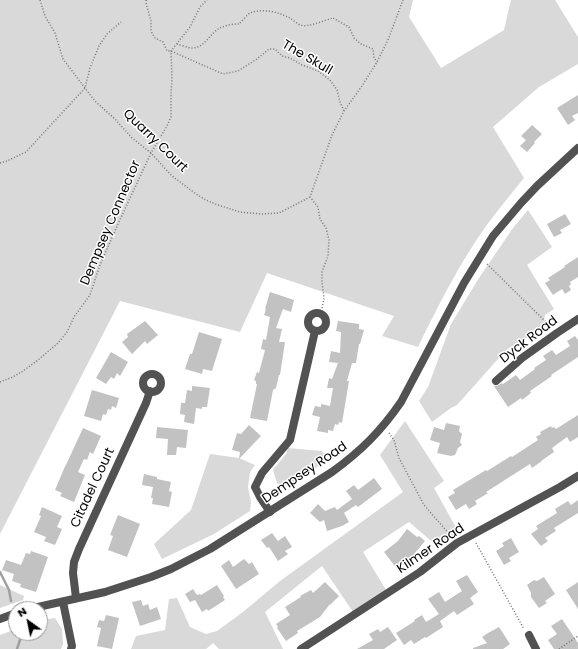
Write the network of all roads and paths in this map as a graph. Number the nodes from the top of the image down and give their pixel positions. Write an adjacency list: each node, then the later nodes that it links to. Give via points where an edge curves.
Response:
1 (40, 0): 9 (path, Quarry Court, via 63,59)
2 (146, 0): 7 (path, The Skull, via 151,31 167,51)
3 (207, 0): 6 (path)
4 (403, 0): 8 (path)
5 (121, 22): 9 (path, via 107,34 99,46)
6 (177, 44): 7 (path); 8 (path, via 193,48 204,44 220,28 239,24 249,14 264,10 278,12 301,25 312,25 333,18 349,27 354,38 361,44 373,49)
7 (171, 51): 10 (path, The Skull, via 223,74 238,70 257,60 269,49 275,49 282,56 318,71 330,80 337,90); 12 (path, Dempsey Connector, via 171,117)
8 (377, 62): 10 (path)
9 (85, 88): 12 (path, Quarry Court, via 132,138); 13 (path, via 26,152)
10 (344, 111): 14 (path, via 332,135)
11 (578, 148): 15 (street, Dempsey Road, via 521,202)
12 (151, 153): 14 (path, Quarry Court, via 172,176 196,194 240,212 278,213); 21 (path, Dempsey Connector, via 100,265 90,295 67,332 38,360 13,377)
13 (0, 163)
14 (310, 197): 16 (path, via 318,207 329,240 328,256 322,272 324,298)
15 (480, 256): 19 (path); 25 (street, Dempsey Road, via 402,402 383,427 348,460)
16 (321, 314): 18 (street, via 325,318 326,326); 18 (street, via 313,315 309,319 310,328)
17 (578, 319): 19 (street, Dyck Road)
18 (315, 331): 25 (street, via 290,440 262,473 256,487)
19 (557, 333): 20 (street, Dyck Road)
20 (496, 381)
21 (0, 382)
22 (150, 391): 28 (street, Citadel Court, via 74,562)
23 (389, 433): 27 (path, via 424,505)
24 (578, 476): 26 (street, Kilmer Road)
25 (270, 512): 28 (street, Dempsey Road, via 172,569 125,586)
26 (472, 535): 27 (street, Kilmer Road); 31 (path)
27 (457, 543): 34 (street, Kilmer Road, via 420,572)
28 (76, 598): 29 (street, Dempsey Road)
29 (63, 602): 30 (street, Dempsey Road); 33 (street)
30 (48, 605)
31 (528, 635): 35 (street)
32 (578, 636): 36 (path)
33 (71, 649)
34 (301, 649)
35 (536, 649)
36 (558, 649)

